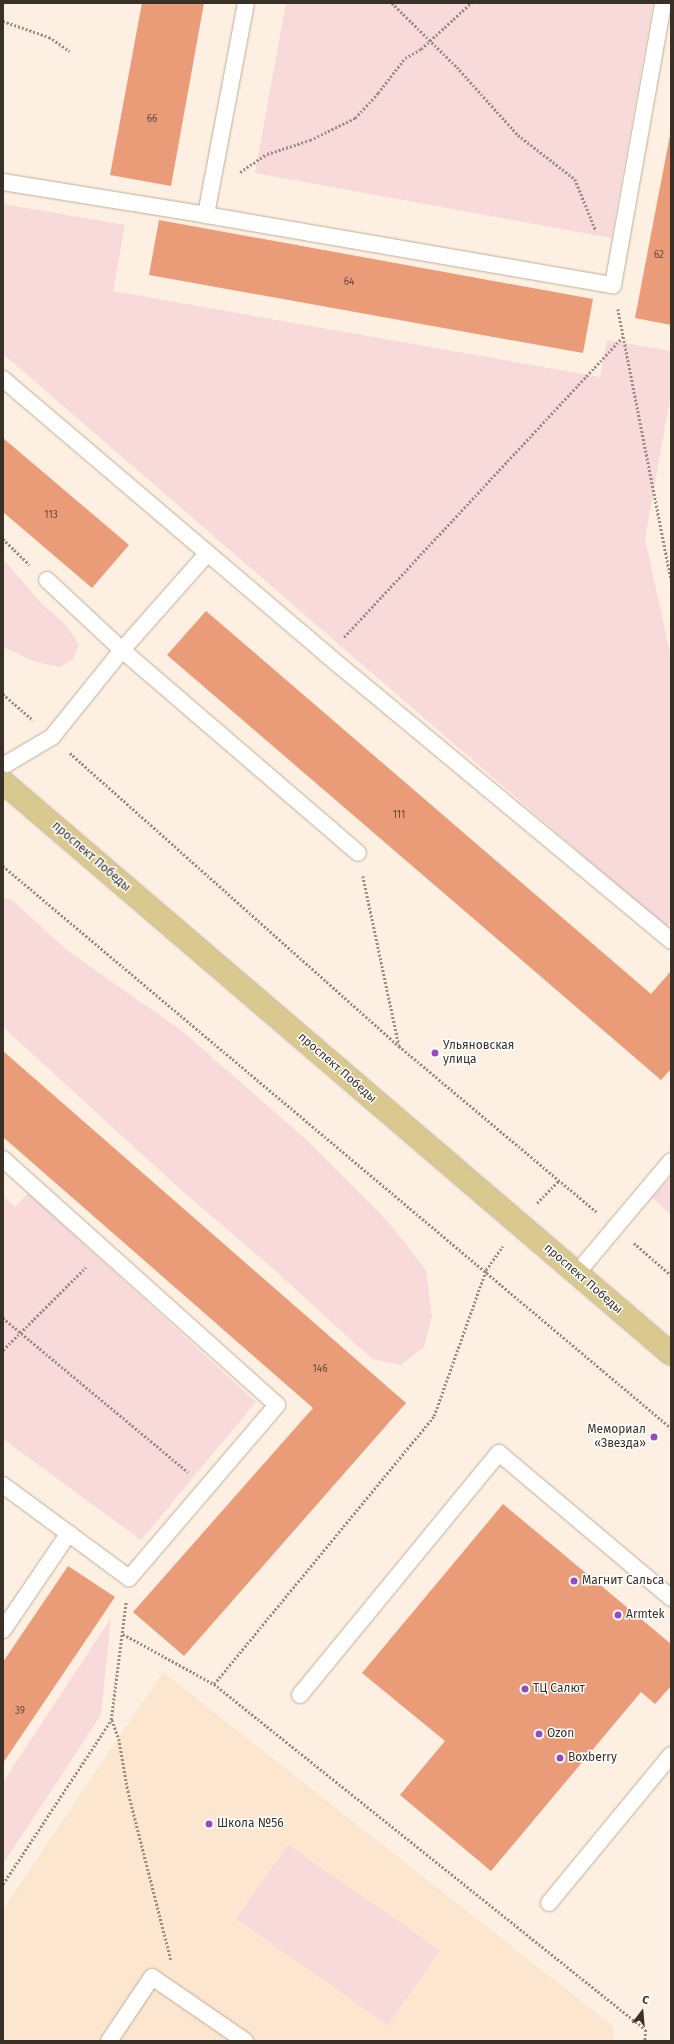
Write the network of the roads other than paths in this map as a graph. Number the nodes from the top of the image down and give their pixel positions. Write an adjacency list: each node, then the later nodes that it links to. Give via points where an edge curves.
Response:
1 (246, 3): 4 (lane)
2 (663, 3): 4 (lane, via 613,285)
3 (3, 182): 4 (lane)
4 (206, 215)
5 (3, 379): 6 (lane)
6 (207, 554): 8 (lane); 12 (lane)
7 (47, 580): 8 (lane)
8 (122, 650): 9 (lane, via 52,737); 11 (lane)
9 (3, 766)
10 (3, 782): 15 (main road, проспект Победы)
11 (358, 853)
12 (671, 941)
13 (3, 1160): 18 (lane, via 277,1405 129,1578)
14 (671, 1161): 15 (lane)
15 (577, 1273): 16 (main road, проспект Победы)
16 (671, 1354)
17 (3, 1485): 18 (lane)
18 (69, 1533): 20 (lane)
19 (671, 1598): 21 (lane, via 499,1453)
20 (3, 1630)
21 (300, 1695)
22 (671, 1755): 23 (lane)
23 (549, 1903)
24 (109, 2041): 25 (lane, via 152,1977)
25 (245, 2041)

